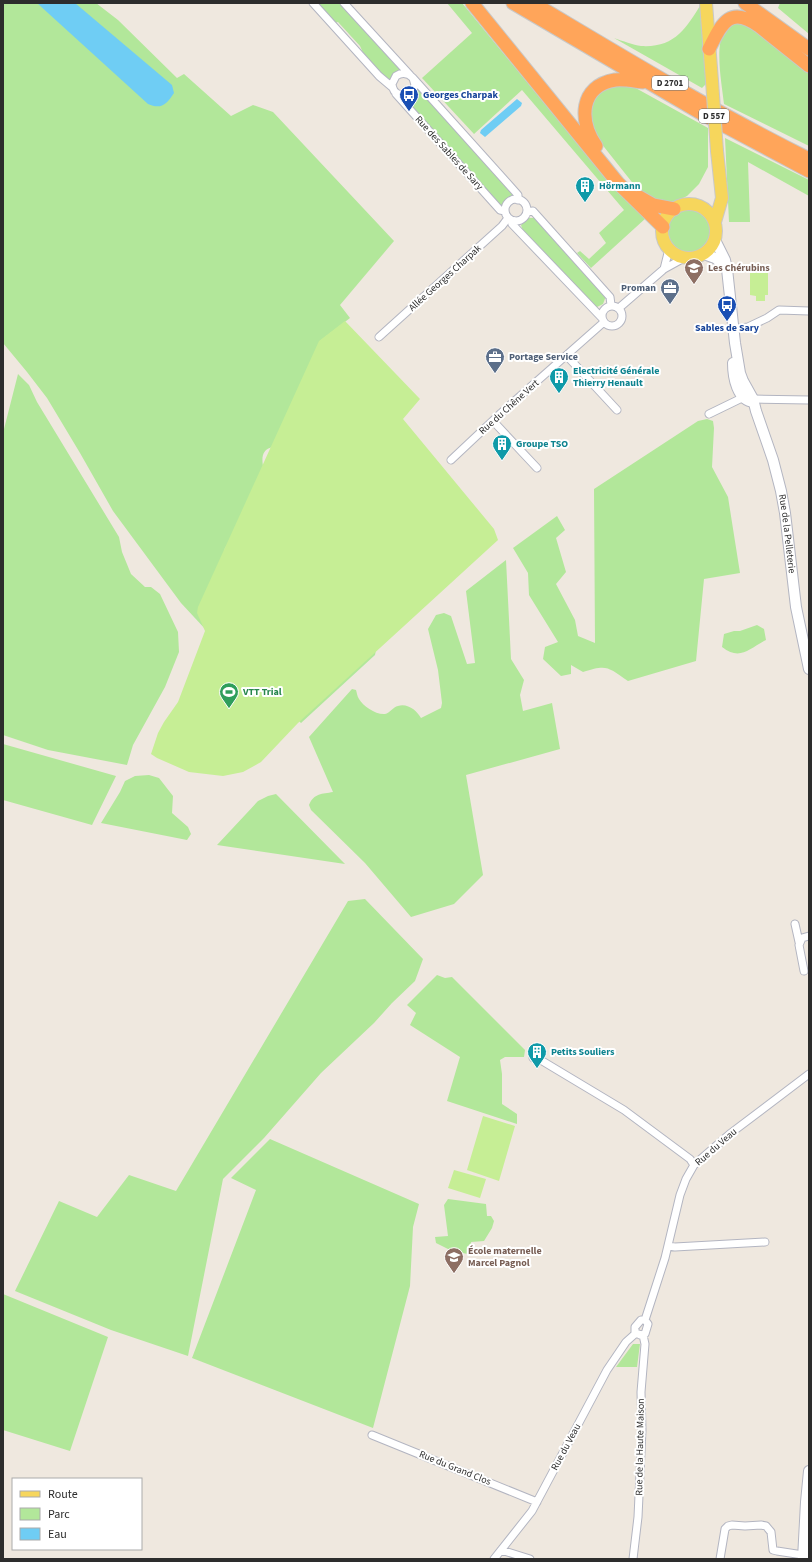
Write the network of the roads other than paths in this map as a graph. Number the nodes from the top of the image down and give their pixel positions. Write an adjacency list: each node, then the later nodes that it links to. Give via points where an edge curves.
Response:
1 (313, 3): 13 (street, Rue des Sables de Sary)
2 (344, 3): 11 (street)
3 (472, 3): 24 (highway, via 618,183)
4 (513, 3): 12 (highway, D 2701)
5 (532, 3): 14 (highway, D 2701, via 716,110)
6 (706, 3): 8 (main road, D 557)
7 (745, 3): 9 (highway)
8 (709, 49): 10 (highway, via 723,23 735,17 743,17 751,20); 16 (main road, D 557, bridge)
9 (809, 49)
10 (809, 66)
11 (412, 77): 13 (street, via 405,73 396,76 392,80); 13 (street, via 415,87 412,92 404,96); 17 (street, via 518,195)
12 (649, 83): 15 (highway, D 2701); 19 (highway, via 621,80 606,82 590,95 584,111 584,121 601,154 630,189 649,203)
13 (394, 90): 21 (street, Rue des Sables de Sary, via 500,210)
14 (809, 159)
15 (809, 171)
16 (722, 190): 18 (main road, via 715,202); 23 (main road, D 557, via 721,204)
17 (518, 200): 20 (street, via 524,204); 21 (street, via 511,201 506,207)
18 (703, 208): 19 (main road, via 688,204); 23 (main road)
19 (674, 209): 24 (main road)
20 (526, 212): 22 (street, via 523,219); 31 (street, via 533,211 610,297)
21 (507, 214): 22 (street); 36 (street, Allée Georges Charpak, via 502,226)
22 (515, 221): 34 (street, via 512,224)
23 (715, 222): 25 (main road)
24 (663, 227): 26 (main road, via 662,235)
25 (715, 240): 27 (main road); 30 (main road, Rue de la Pelleterie)
26 (669, 249): 28 (main road); 29 (street)
27 (704, 254): 28 (main road); 30 (main road, via 715,258)
28 (684, 258): 29 (street)
29 (664, 269): 32 (street)
30 (727, 269): 35 (main road, Rue de la Pelleterie)
31 (611, 306): 32 (street); 34 (street, via 604,308)
32 (619, 308): 34 (street, via 622,316 619,324 609,326)
33 (809, 311): 35 (street, via 778,310 748,327)
34 (603, 320): 37 (street, Rue du Chêne Vert)
35 (734, 329): 38 (main road, Rue de la Pelleterie, via 734,379 737,386)
36 (379, 337)
37 (567, 356): 40 (street); 42 (street, Rue du Chêne Vert)
38 (751, 399): 39 (street); 41 (street); 45 (main road, Rue de la Pelleterie, via 781,491 796,607)
39 (809, 400)
40 (617, 410)
41 (709, 414)
42 (494, 421): 43 (street, Rue du Chêne Vert); 44 (street)
43 (451, 460)
44 (536, 468)
45 (809, 669)
46 (795, 924): 48 (street)
47 (809, 936): 48 (street)
48 (799, 942): 49 (street)
49 (804, 971)
50 (533, 1058): 52 (street, via 539,1059 624,1110 690,1159)
51 (809, 1074): 52 (street, Rue du Veau, via 731,1133)
52 (694, 1165): 54 (street, Rue du Veau, via 680,1195)
53 (765, 1242): 54 (street)
54 (668, 1246): 55 (street, Rue du Veau)
55 (645, 1320): 56 (street, Rue du Veau, via 648,1324 647,1331); 56 (street, Rue du Veau, via 638,1322 635,1327)
56 (639, 1334): 59 (street, Rue du Veau, via 626,1342 607,1370); 64 (street, Rue de la Haute Maison, via 645,1344 641,1392 638,1517)
57 (372, 1435): 59 (street, Rue du Grand Clos)
58 (809, 1471): 61 (main road)
59 (537, 1502): 60 (street, Rue du Veau)
60 (502, 1550): 62 (street, Rue du Veau); 63 (street)
61 (803, 1557): 65 (street, via 773,1550 771,1532 766,1526 732,1525 725,1529)
62 (494, 1559)
63 (530, 1559)
64 (633, 1559)
65 (720, 1559)

